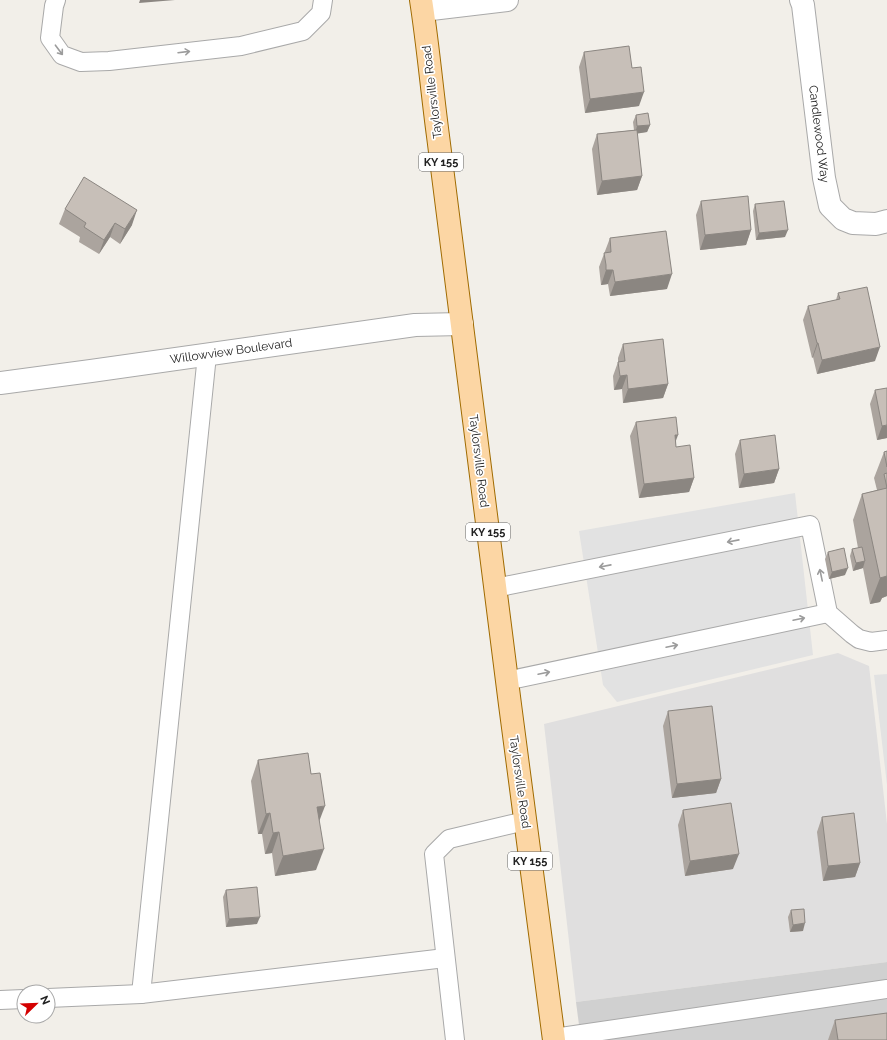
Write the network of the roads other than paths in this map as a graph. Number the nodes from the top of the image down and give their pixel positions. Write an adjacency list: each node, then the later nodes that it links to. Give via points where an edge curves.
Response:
1 (56, 0): 2 (lane, one-way to 2, via 50,38 62,55 81,62 241,46 303,31 321,13)
2 (323, 0)
3 (507, 0): 5 (street)
4 (801, 0): 6 (street, Candlewood Way, via 824,178 830,206 853,223)
5 (422, 5): 7 (main road, Taylorsville Road / KY 155)
6 (887, 222)
7 (462, 324): 8 (street, Willowview Boulevard, via 415,325); 10 (main road, Taylorsville Road / KY 155)
8 (207, 355): 9 (street, Willowview Boulevard); 17 (lane)
9 (0, 382)
10 (495, 588): 11 (lane, one-way to 10, via 810,525); 13 (main road, Taylorsville Road / KY 155)
11 (828, 613): 12 (lane, via 859,639 871,642); 13 (lane, one-way to 11)
12 (887, 640)
13 (506, 681): 14 (main road, Taylorsville Road / KY 155)
14 (525, 821): 15 (lane, via 449,839 434,854); 21 (main road, Taylorsville Road / KY 155)
15 (445, 958): 17 (lane); 22 (lane)
16 (887, 989): 21 (lane)
17 (141, 994): 18 (lane)
18 (56, 998)
19 (16, 999): 20 (lane)
20 (0, 1000)
21 (554, 1039)
22 (455, 1040)

